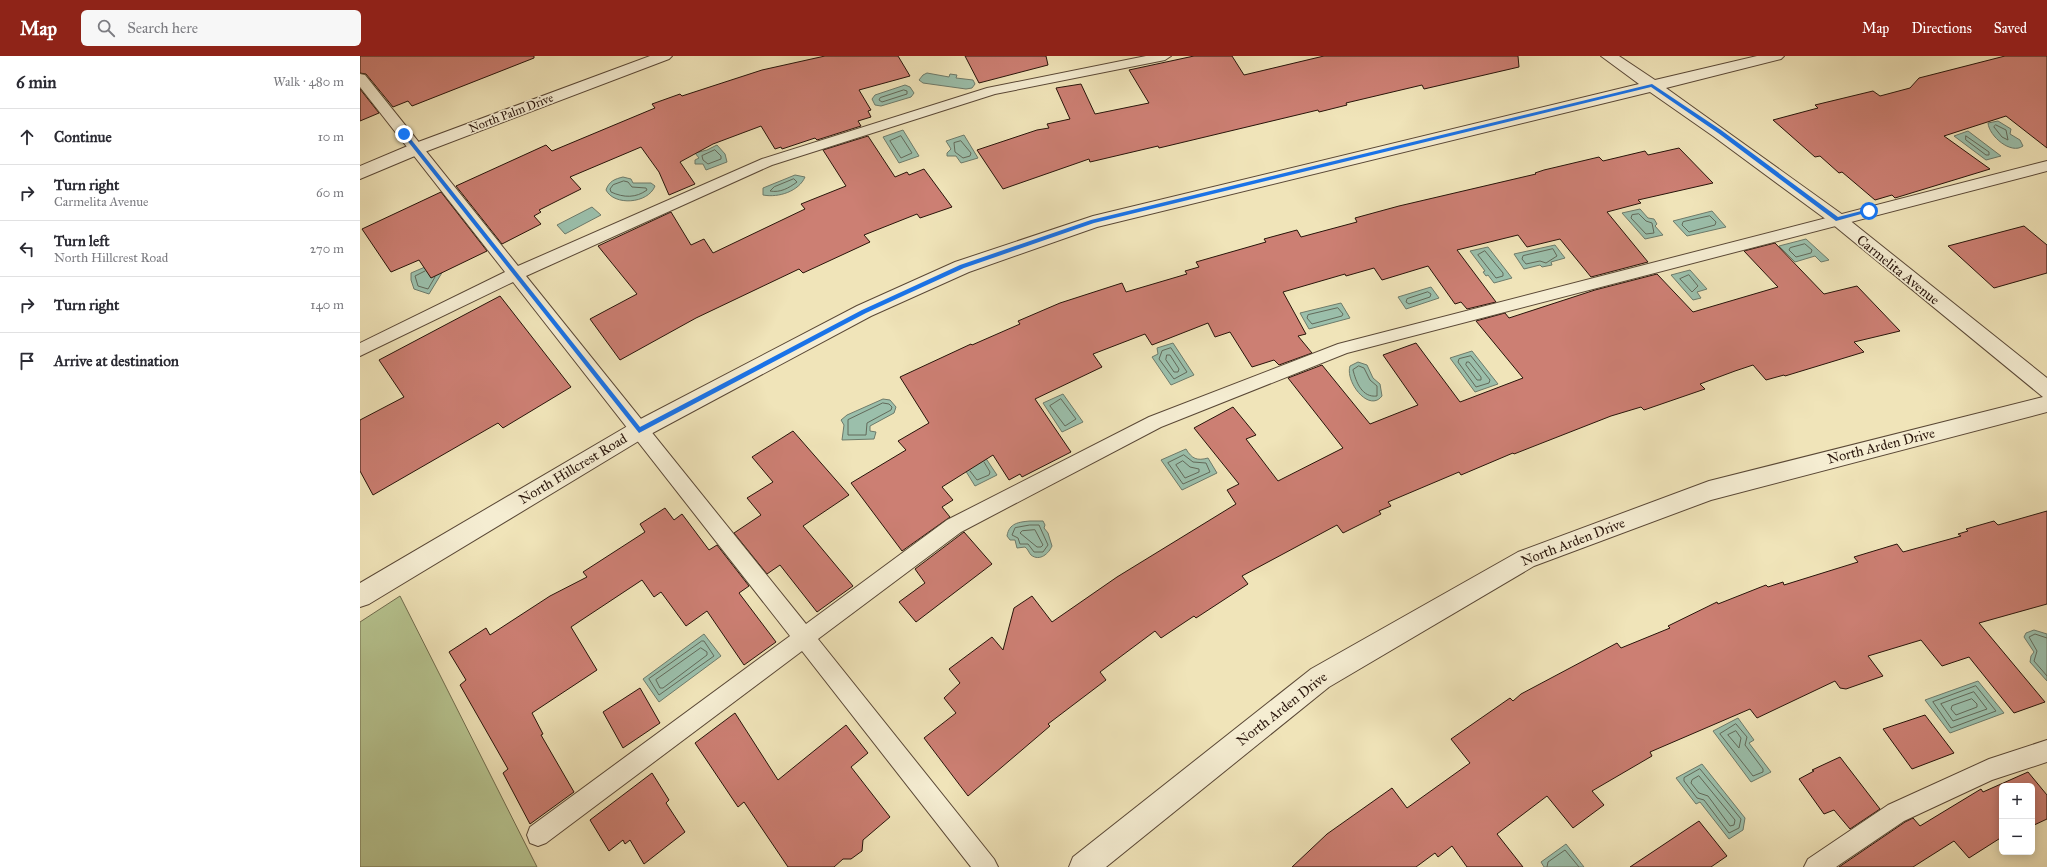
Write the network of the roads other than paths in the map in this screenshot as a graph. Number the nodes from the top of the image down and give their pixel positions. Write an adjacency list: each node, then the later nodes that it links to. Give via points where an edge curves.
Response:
1 (664, 56): 7 (street, North Palm Drive)
2 (1165, 56): 11 (lane, via 992,91 767,162)
3 (1609, 56): 6 (street, Carmelita Avenue)
4 (1776, 56): 6 (street, North Hillcrest Road)
5 (360, 78): 7 (lane)
6 (1652, 85): 10 (street, Carmelita Avenue); 15 (street, North Hillcrest Road, via 1093,222 962,267 864,311)
7 (416, 149): 9 (street, North Palm Drive); 11 (lane)
8 (2047, 166): 10 (lane)
9 (360, 173)
10 (1838, 220): 13 (street, Carmelita Avenue); 17 (lane, via 1344,348 1155,422 954,526)
11 (515, 274): 12 (lane); 15 (lane)
12 (360, 350)
13 (2047, 390)
14 (2047, 404): 21 (street, North Arden Drive, via 1708,490 1526,558 1320,678)
15 (639, 430): 16 (street, North Hillcrest Road); 17 (lane)
16 (360, 596)
17 (803, 637): 19 (lane); 20 (lane)
18 (2047, 750): 22 (lane, via 1989,770 1896,813)
19 (538, 836)
20 (986, 867)
21 (1083, 867)
22 (1816, 867)

